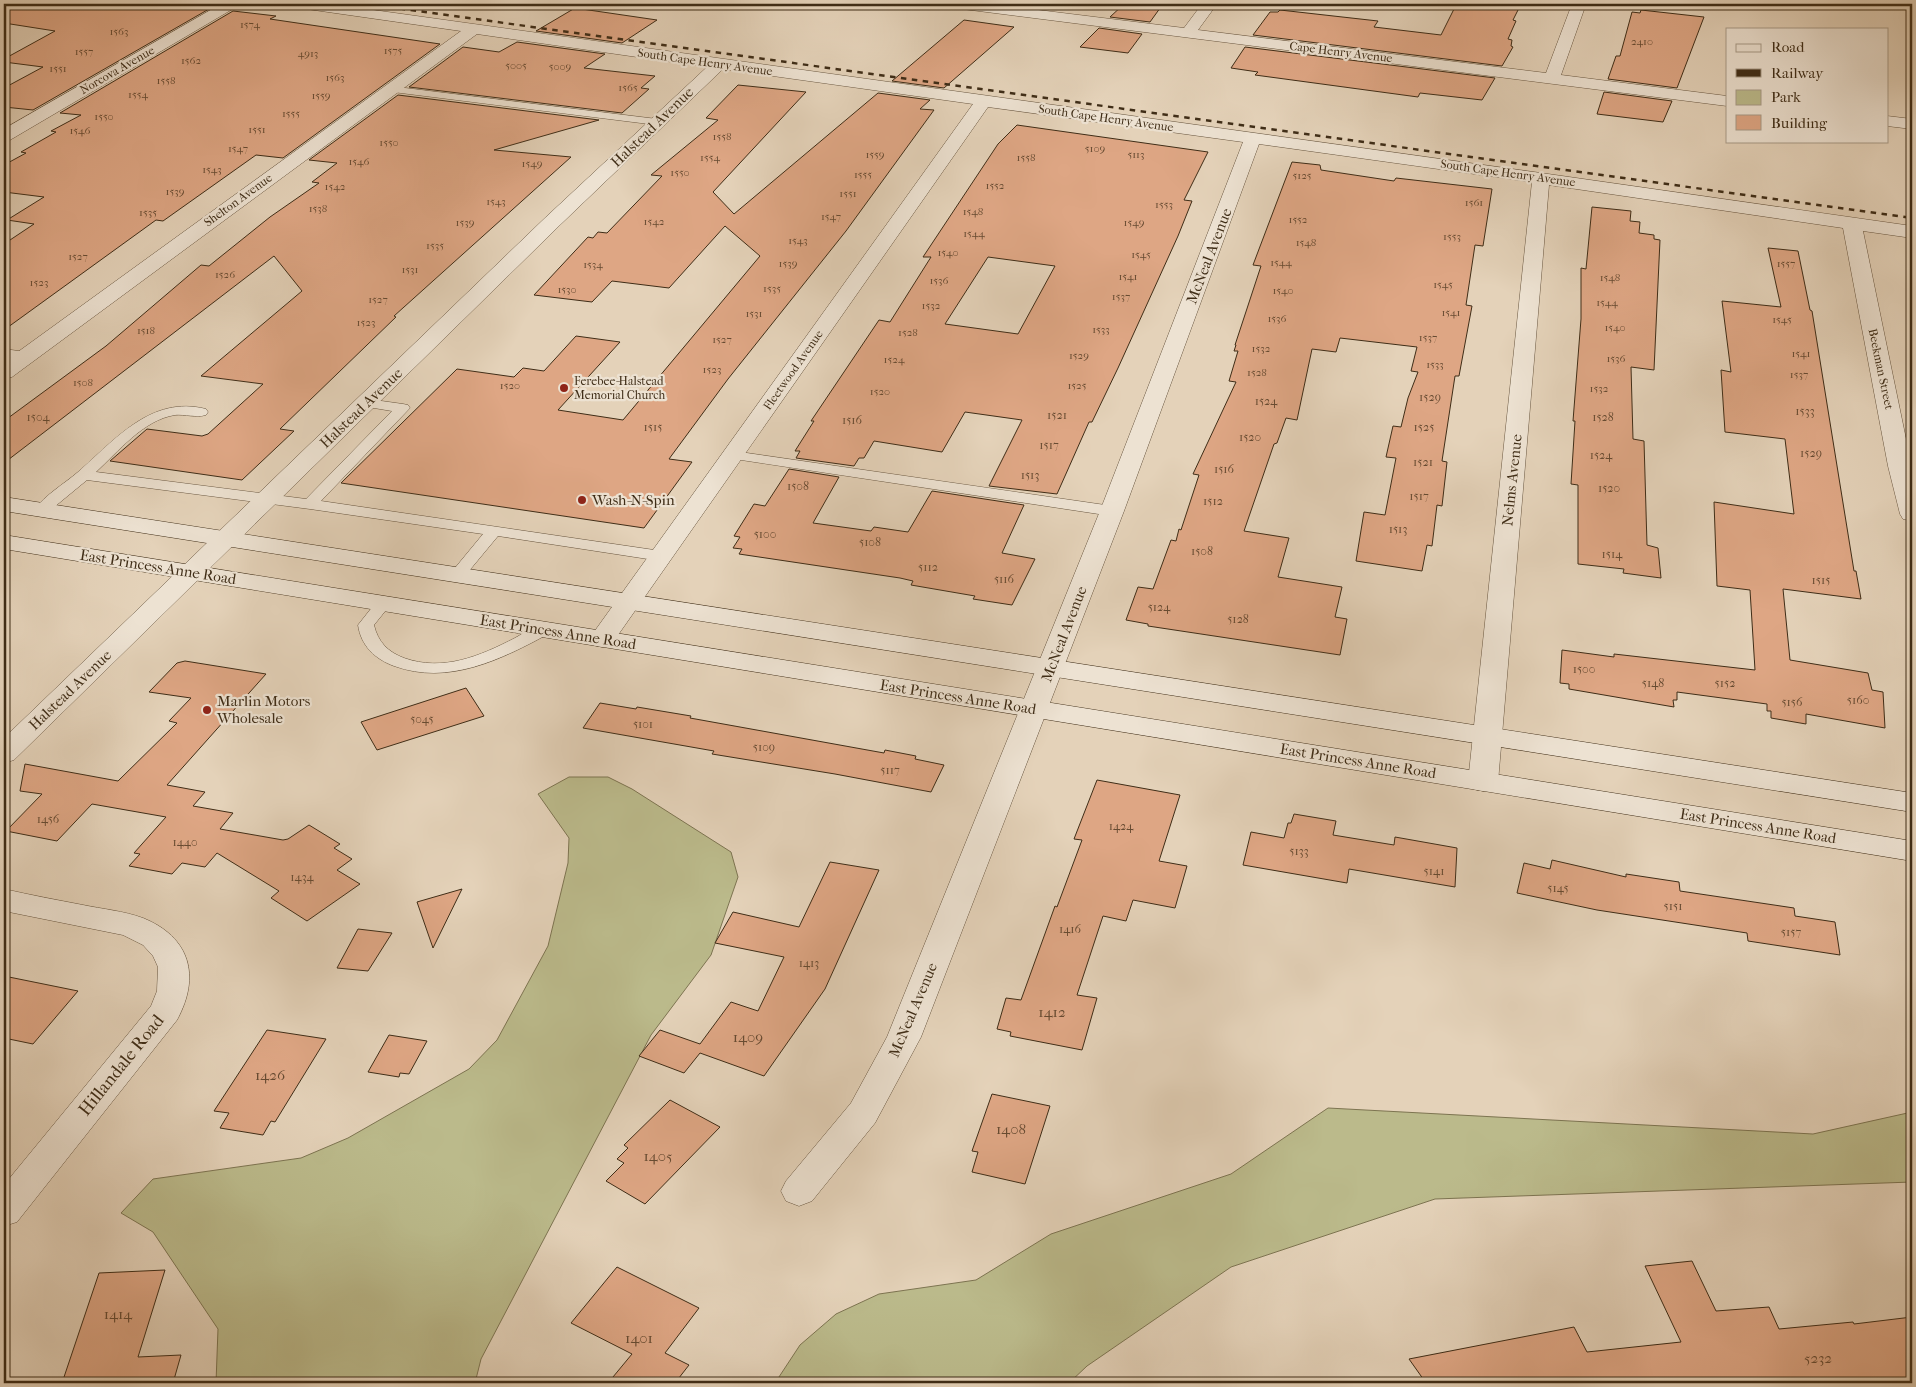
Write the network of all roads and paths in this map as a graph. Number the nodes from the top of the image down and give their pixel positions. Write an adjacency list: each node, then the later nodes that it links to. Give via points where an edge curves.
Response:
1 (231, 4): 16 (street, Norcova Avenue)
2 (300, 4): 6 (street, South Cape Henry Avenue)
3 (955, 4): 7 (street, Cape Henry Avenue)
4 (1210, 4): 7 (street)
5 (1579, 4): 9 (street)
6 (474, 29): 8 (street, South Cape Henry Avenue); 10 (street, Shelton Avenue)
7 (1188, 33): 9 (street, Cape Henry Avenue)
8 (719, 64): 11 (street, South Cape Henry Avenue); 14 (street, Halstead Avenue)
9 (1552, 79): 12 (street, Cape Henry Avenue)
10 (389, 89): 14 (lane); 22 (street, Shelton Avenue)
11 (984, 101): 17 (street, South Cape Henry Avenue); 26 (street, Fleetwood Avenue)
12 (1726, 101)
13 (1888, 121): 15 (street)
14 (657, 122): 24 (street, Halstead Avenue)
15 (1912, 124)
16 (4, 136)
17 (1253, 138): 18 (street, South Cape Henry Avenue); 32 (street, McNeal Avenue)
18 (1541, 178): 19 (street, South Cape Henry Avenue); 46 (street, Nelms Avenue)
19 (1852, 224): 20 (street, South Cape Henry Avenue); 33 (street, Beekman Street)
20 (1912, 232)
21 (4, 353): 22 (lane)
22 (26, 356): 23 (street, Shelton Avenue)
23 (4, 372)
24 (367, 402): 28 (street, Halstead Avenue); 30 (lane, via 403,408)
25 (201, 412): 27 (lane, via 175,411 155,416 141,424)
26 (733, 455): 32 (lane); 37 (street, Fleetwood Avenue)
27 (84, 475): 28 (lane); 31 (lane)
28 (266, 500): 30 (lane); 35 (street, Halstead Avenue)
29 (4, 504): 31 (street)
30 (310, 504): 34 (lane)
31 (42, 510): 35 (street)
32 (1112, 511): 44 (street, McNeal Avenue)
33 (1912, 514)
34 (494, 531): 37 (lane); 39 (lane)
35 (228, 538): 38 (street, Halstead Avenue); 39 (street)
36 (4, 542): 38 (street, East Princess Anne Road)
37 (661, 556): 40 (street, Fleetwood Avenue)
38 (192, 573): 41 (street, East Princess Anne Road); 47 (street, Halstead Avenue)
39 (458, 574): 40 (street)
40 (630, 601): 43 (street, Fleetwood Avenue); 44 (street)
41 (384, 604): 42 (street, East Princess Anne Road); 42 (lane, via 366,625 367,636 385,656 403,664 450,668 466,665 501,653)
42 (544, 630): 43 (street, East Princess Anne Road)
43 (602, 639): 45 (street, East Princess Anne Road)
44 (1051, 667): 45 (street, McNeal Avenue); 46 (street)
45 (1034, 709): 48 (street, East Princess Anne Road); 52 (street, McNeal Avenue, via 904,1037 863,1113)
46 (1487, 736): 48 (street, Nelms Avenue); 49 (street)
47 (4, 754)
48 (1482, 782): 50 (street, East Princess Anne Road)
49 (1912, 803)
50 (1912, 850)
51 (4, 900): 53 (street, Hillandale Road, via 131,926 154,938 167,951 174,967 173,991 165,1011)
52 (799, 1191)
53 (4, 1212)

